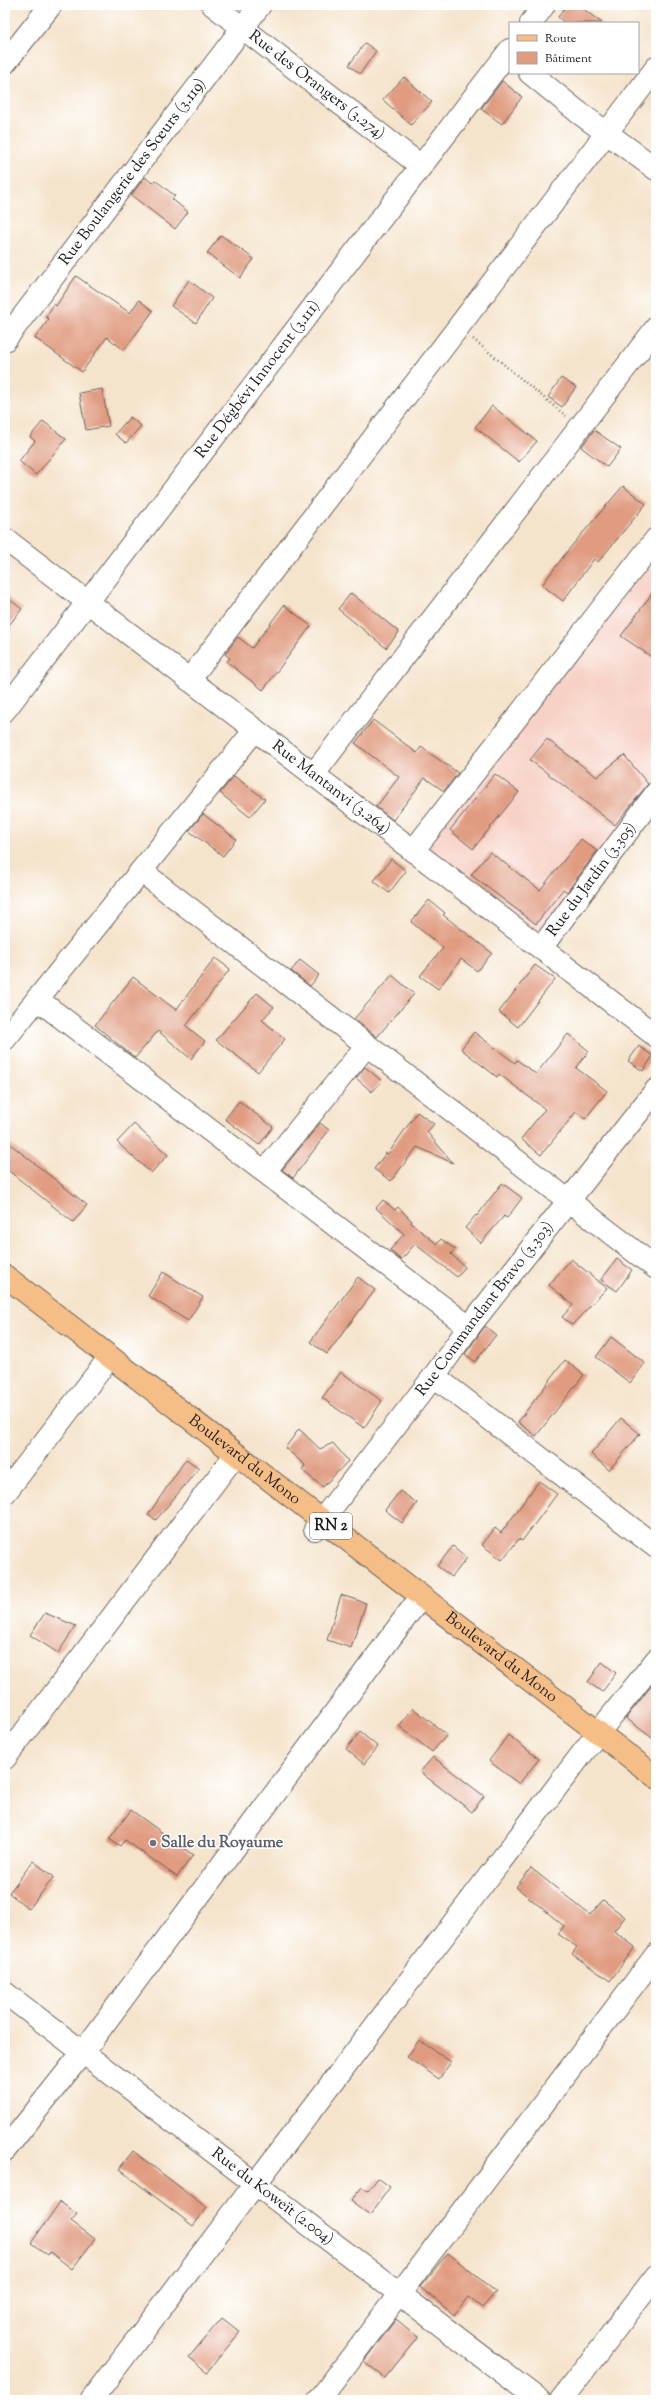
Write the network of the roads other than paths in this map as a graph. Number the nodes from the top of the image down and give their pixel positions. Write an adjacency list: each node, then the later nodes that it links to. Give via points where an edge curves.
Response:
1 (51, 5): 8 (street)
2 (213, 5): 6 (street, Rue des Orangers (3.274))
3 (260, 5): 6 (street, Rue Boulangerie des Sœurs (3.119))
4 (544, 5): 5 (street)
5 (531, 22)
6 (243, 28): 12 (street, Rue des Orangers (3.274)); 15 (street, Rue Boulangerie des Sœurs (3.119))
7 (509, 54): 12 (street, Rue Dégbévi Innocent (3.111))
8 (5, 63)
9 (656, 68): 11 (street)
10 (531, 74): 11 (street)
11 (607, 133): 13 (street); 19 (street)
12 (421, 166): 18 (street, Rue Dégbévi Innocent (3.111))
13 (656, 169)
14 (656, 328): 22 (street)
15 (5, 340)
16 (5, 539): 18 (street, Rue Mantanvi (3.264))
17 (656, 539): 24 (street)
18 (87, 602): 19 (street, Rue Mantanvi (3.264)); 20 (street, Rue Dégbévi Innocent (3.111))
19 (189, 680): 21 (street, Rue Mantanvi (3.264))
20 (5, 710)
21 (255, 730): 22 (street, Rue Mantanvi (3.264)); 25 (street)
22 (313, 775): 24 (street, Rue Mantanvi (3.264))
23 (656, 793): 26 (street, Rue du Jardin (3.305))
24 (413, 851): 26 (street, Rue Mantanvi (3.264))
25 (141, 871): 27 (street); 30 (street)
26 (541, 948): 28 (street, Rue Mantanvi (3.264))
27 (37, 999): 29 (street); 32 (street)
28 (656, 1036)
29 (5, 1039)
30 (367, 1045): 32 (street); 33 (street)
31 (656, 1090): 33 (street, Rue Commandant Bravo (3.303))
32 (264, 1171): 37 (street)
33 (568, 1200): 34 (street); 37 (street, Rue Commandant Bravo (3.303))
34 (656, 1268)
35 (5, 1276): 42 (main road, Boulevard du Mono / RN 2)
36 (5, 1291): 38 (main road, Boulevard du Mono / RN 2)
37 (469, 1327): 39 (street, Rue Commandant Bravo (3.303))
38 (103, 1366): 40 (main road, Boulevard du Mono / RN 2); 41 (street)
39 (434, 1376): 42 (street, Rue Commandant Bravo (3.303)); 43 (street)
40 (229, 1463): 42 (main road, Boulevard du Mono / RN 2); 47 (street)
41 (5, 1493)
42 (318, 1524): 44 (main road, Boulevard du Mono / RN 2); 46 (main road, Boulevard du Mono / RN 2)
43 (656, 1547)
44 (414, 1606): 46 (main road, Boulevard du Mono / RN 2); 52 (street)
45 (656, 1660): 46 (street)
46 (595, 1737): 48 (main road, Boulevard du Mono / RN 2); 49 (main road, Boulevard du Mono / RN 2); 54 (street)
47 (5, 1758)
48 (656, 1776)
49 (656, 1792)
50 (656, 1955): 56 (street)
51 (5, 1993): 52 (street, Rue du Koweït (2.004))
52 (83, 2052): 53 (street); 54 (street, Rue du Koweït (2.004))
53 (5, 2150)
54 (255, 2184): 56 (street, Rue du Koweït (2.004)); 57 (street)
55 (656, 2276): 60 (street)
56 (399, 2293): 58 (street); 59 (street, Rue du Koweït (2.004))
57 (91, 2400)
58 (318, 2400)
59 (539, 2400)
60 (561, 2400)

